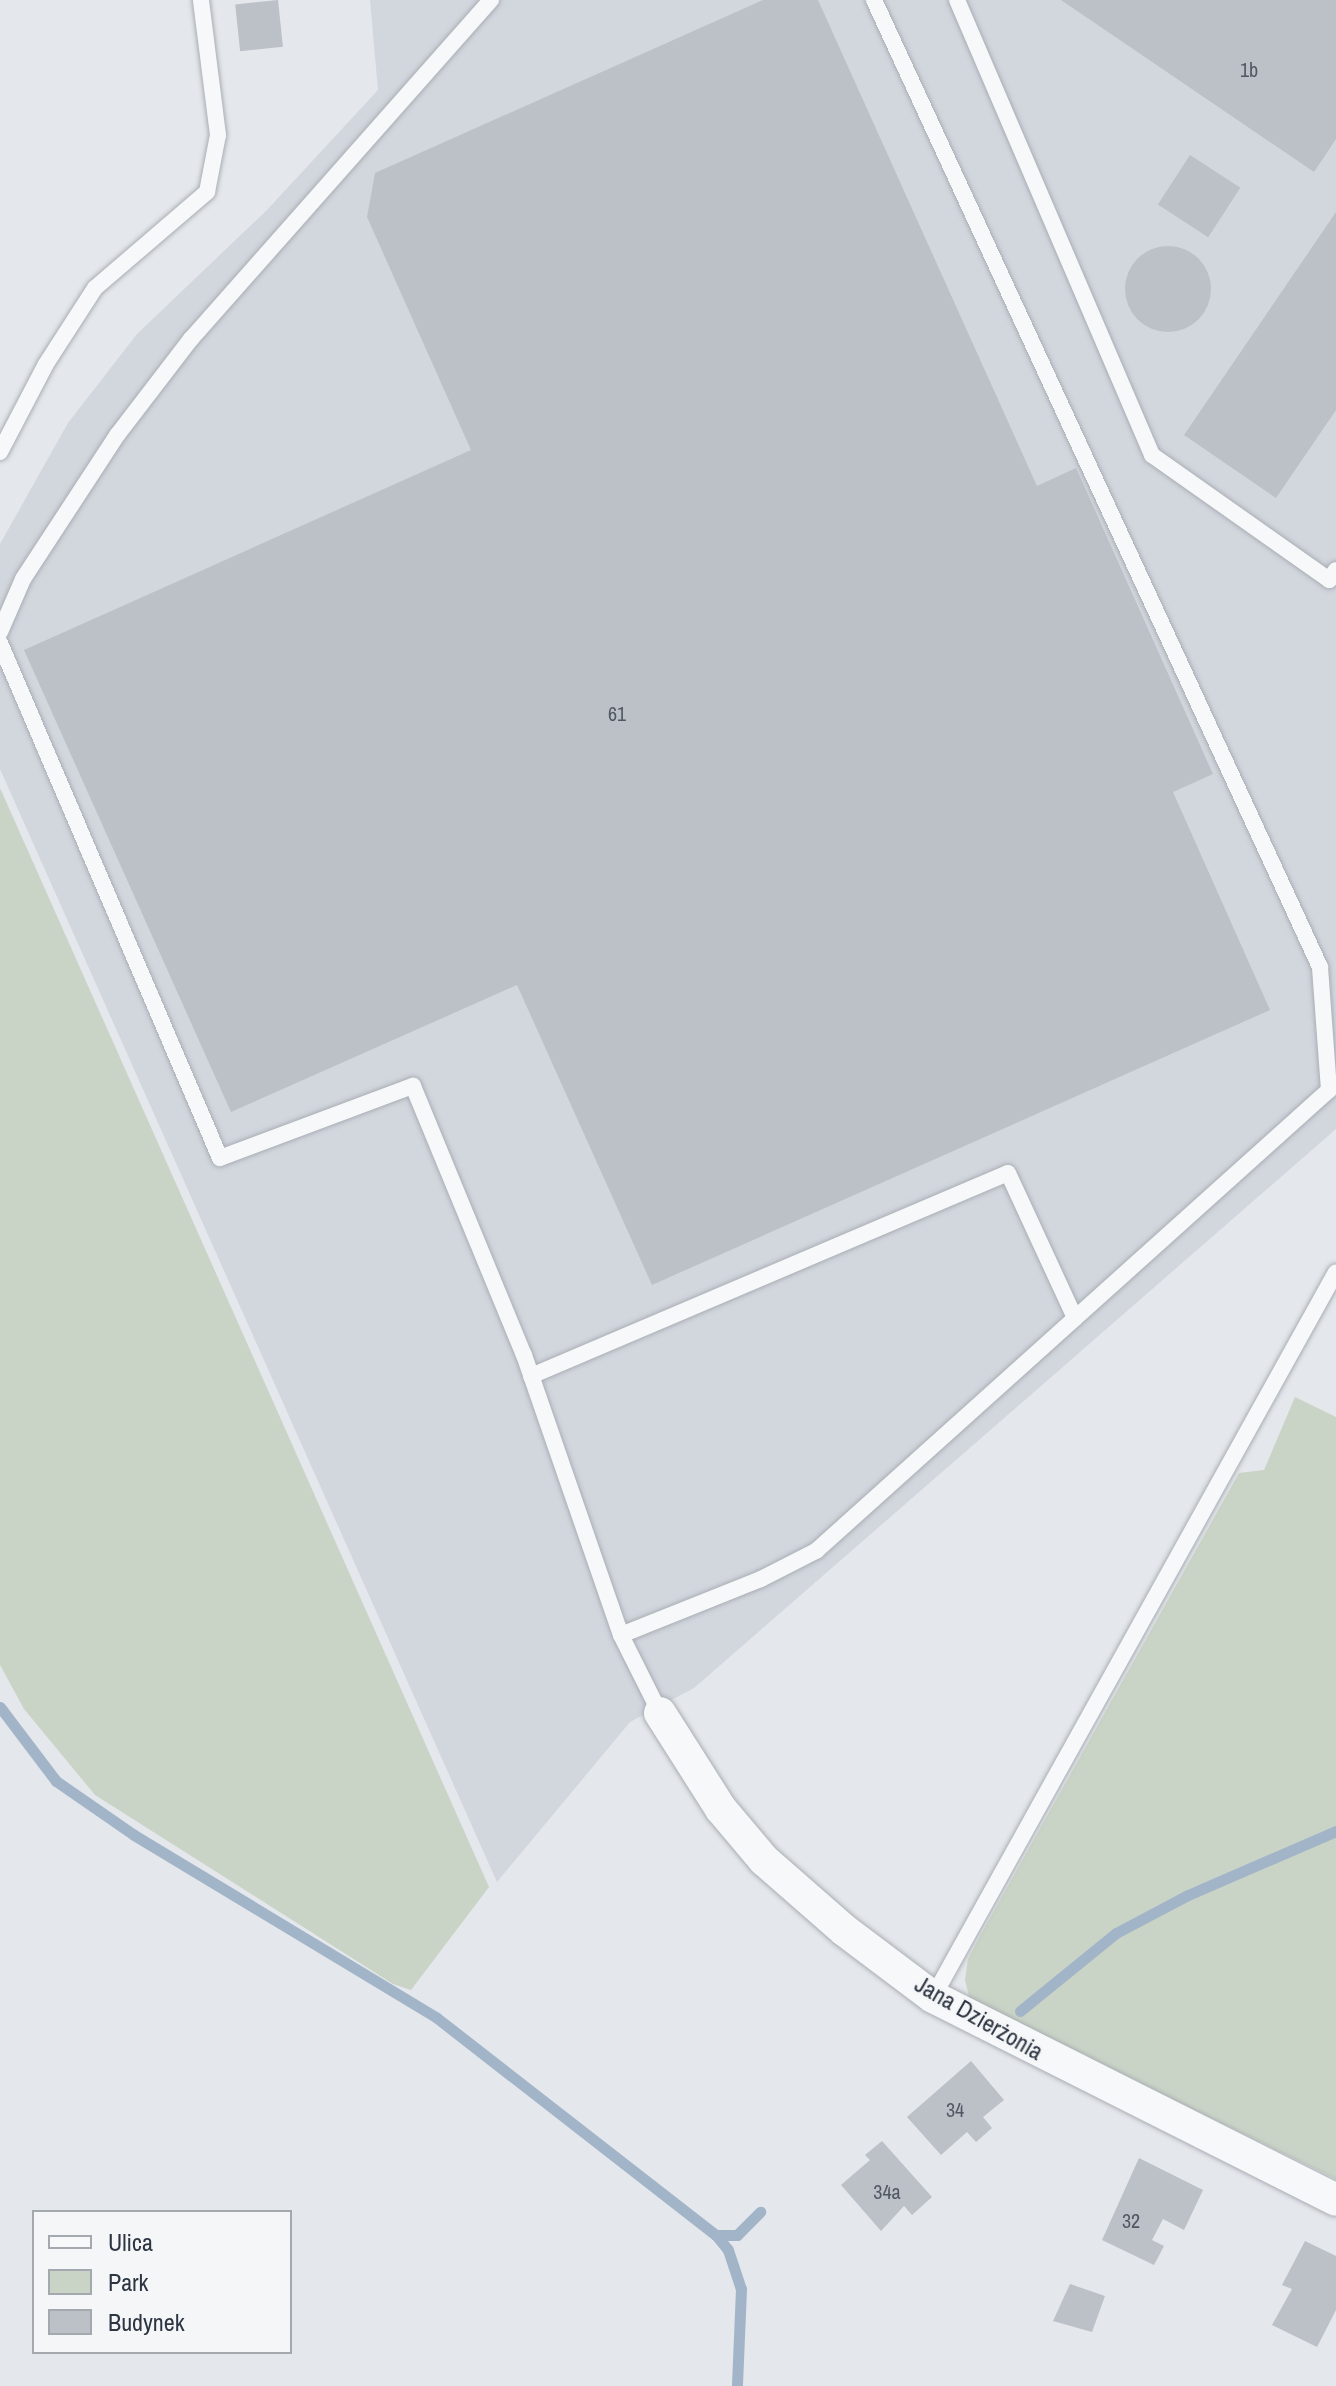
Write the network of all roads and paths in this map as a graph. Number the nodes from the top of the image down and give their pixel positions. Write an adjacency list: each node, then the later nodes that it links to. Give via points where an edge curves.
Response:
1 (201, 0): 5 (lane, via 218,135 207,192 95,288 46,364)
2 (491, 0): 7 (lane, via 191,339 118,434 23,579)
3 (874, 0): 10 (lane, via 1320,967 1329,1090)
4 (957, 0): 6 (lane, via 1152,455 1329,580)
5 (0, 452)
6 (1336, 570)
7 (0, 632)
8 (0, 643): 11 (lane, via 220,1158 413,1086)
9 (1336, 1272): 14 (lane)
10 (1075, 1318): 11 (lane, via 1008,1173); 12 (lane, via 816,1551 748,1585)
11 (531, 1376): 12 (lane)
12 (621, 1635): 13 (lane)
13 (660, 1713): 14 (street, Jana Dzierżonia, via 721,1809 764,1860)
14 (933, 1997): 15 (street, Jana Dzierżonia)
15 (1336, 2200)

